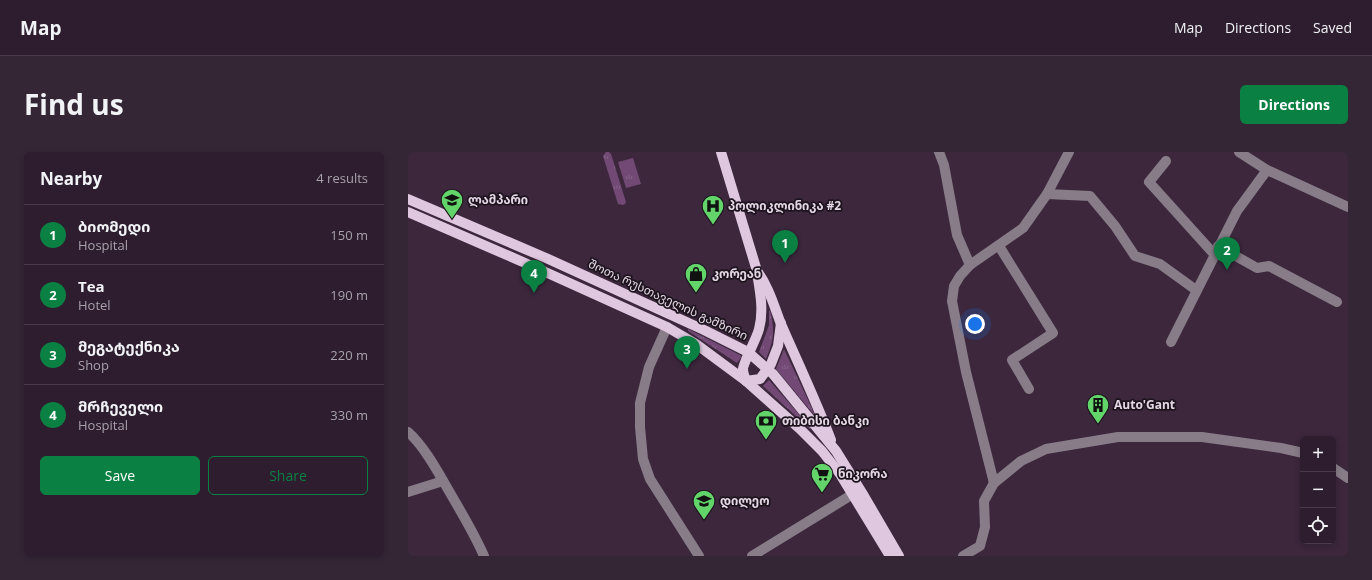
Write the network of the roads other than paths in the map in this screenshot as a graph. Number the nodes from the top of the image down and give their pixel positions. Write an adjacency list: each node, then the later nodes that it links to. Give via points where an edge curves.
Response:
1 (721, 152): 14 (main road)
2 (939, 152): 13 (street, via 944,165 957,235)
3 (1069, 152): 7 (street)
4 (1239, 152): 6 (street)
5 (1166, 161): 12 (street, via 1149,182)
6 (1267, 170): 9 (street); 12 (street, via 1237,211)
7 (1047, 194): 11 (street, via 1023,228); 15 (street, via 1090,196 1135,256 1160,264)
8 (408, 199): 20 (main road, შოთა რუსთაველის გამზირი, via 679,318 731,342)
9 (1348, 207)
10 (408, 212): 18 (main road, შოთა რუსთაველის გამზირი)
11 (999, 246): 13 (street); 23 (street, via 1053,333 1012,360)
12 (1216, 250): 15 (street); 16 (street, via 1257,268 1268,266)
13 (970, 265): 30 (street, via 954,286 952,301 966,372)
14 (757, 271): 17 (main road, via 765,283); 20 (main road, via 761,318)
15 (1196, 290): 19 (street)
16 (1337, 302)
17 (781, 323): 21 (main road, via 778,346); 25 (main road)
18 (668, 327): 22 (main road, შოთა რუსთაველის გამზირი); 34 (street, via 650,367 640,402 643,459 650,479)
19 (1170, 342)
20 (750, 354): 21 (main road, შოთა რუსთაველის გამზირი); 22 (main road, via 743,368)
21 (768, 369): 22 (main road, via 760,380); 25 (main road, შოთა რუსთაველის გამზირი)
22 (746, 381): 32 (main road, შოთა რუსთაველის გამზირი, via 822,451)
23 (1029, 389)
24 (408, 432): 29 (street)
25 (836, 451): 37 (main road, შოთა რუსთაველის გამზირი)
26 (1300, 452): 30 (street, via 1202,437 1118,437 1046,449 1021,460)
27 (1336, 470): 28 (street)
28 (1348, 478)
29 (443, 481): 31 (street); 33 (street)
30 (994, 483): 38 (street, via 984,501 985,527 980,546)
31 (408, 492)
32 (853, 494): 35 (street); 36 (main road, შოთა რუსთაველის გამზირი)
33 (484, 556)
34 (699, 556)
35 (752, 556)
36 (890, 556)
37 (899, 556)
38 (962, 556)

